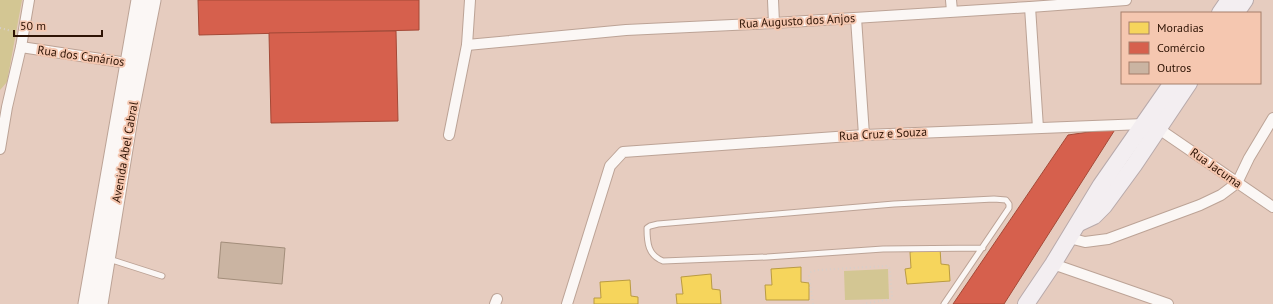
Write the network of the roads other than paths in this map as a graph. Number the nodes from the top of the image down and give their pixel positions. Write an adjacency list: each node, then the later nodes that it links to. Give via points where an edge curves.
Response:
1 (29, 0): 18 (street)
2 (138, 0): 19 (main road, Avenida Abel Cabral)
3 (153, 0): 19 (main road, Avenida Abel Cabral)
4 (470, 0): 17 (street)
5 (773, 0): 16 (street)
6 (951, 0): 12 (street)
7 (1126, 0): 11 (street, Rua Augusto dos Anjos)
8 (1229, 0): 13 (main road)
9 (1245, 0): 14 (main road)
10 (983, 5): 11 (street, Rua Augusto dos Anjos); 12 (street, Rua Augusto dos Anjos)
11 (1030, 7): 25 (street)
12 (952, 12): 15 (street, Rua Augusto dos Anjos)
13 (1221, 12)
14 (1237, 12)
15 (856, 18): 16 (street, Rua Augusto dos Anjos); 28 (street)
16 (774, 23): 17 (street, Rua Augusto dos Anjos, via 626,30)
17 (468, 45): 27 (street)
18 (21, 47): 19 (street, Rua dos Canários); 22 (street)
19 (134, 64): 35 (main road, Avenida Abel Cabral, via 131,112)
20 (1171, 84): 24 (main road)
21 (1188, 84): 26 (main road)
22 (4, 106): 29 (street)
23 (1273, 118): 30 (street)
24 (1144, 124): 25 (street, Rua Cruz e Souza); 32 (main road, via 1089,203)
25 (1038, 128): 28 (street, Rua Cruz e Souza)
26 (1159, 129): 30 (street, Rua Jacuma); 32 (main road, via 1104,206 1094,216)
27 (449, 135)
28 (864, 135): 40 (street, Rua Cruz e Souza, via 623,152 610,166)
29 (0, 149)
30 (1237, 184): 31 (street, Rua Jacuma); 33 (street, via 1200,205 1108,239 1085,242)
31 (1273, 207)
32 (1079, 223): 33 (main road)
33 (1069, 238): 36 (main road)
34 (984, 248): 34 (lane, via 1009,208 1006,200 894,204 658,224 647,228 650,249 655,257 663,261 882,249); 41 (lane)
35 (101, 257): 37 (lane); 38 (main road, Avenida Abel Cabral); 39 (main road, Avenida Abel Cabral)
36 (1053, 264): 42 (main road); 43 (street)
37 (162, 276)
38 (86, 304)
39 (100, 304)
40 (566, 304)
41 (944, 304)
42 (1026, 304)
43 (1168, 304)

